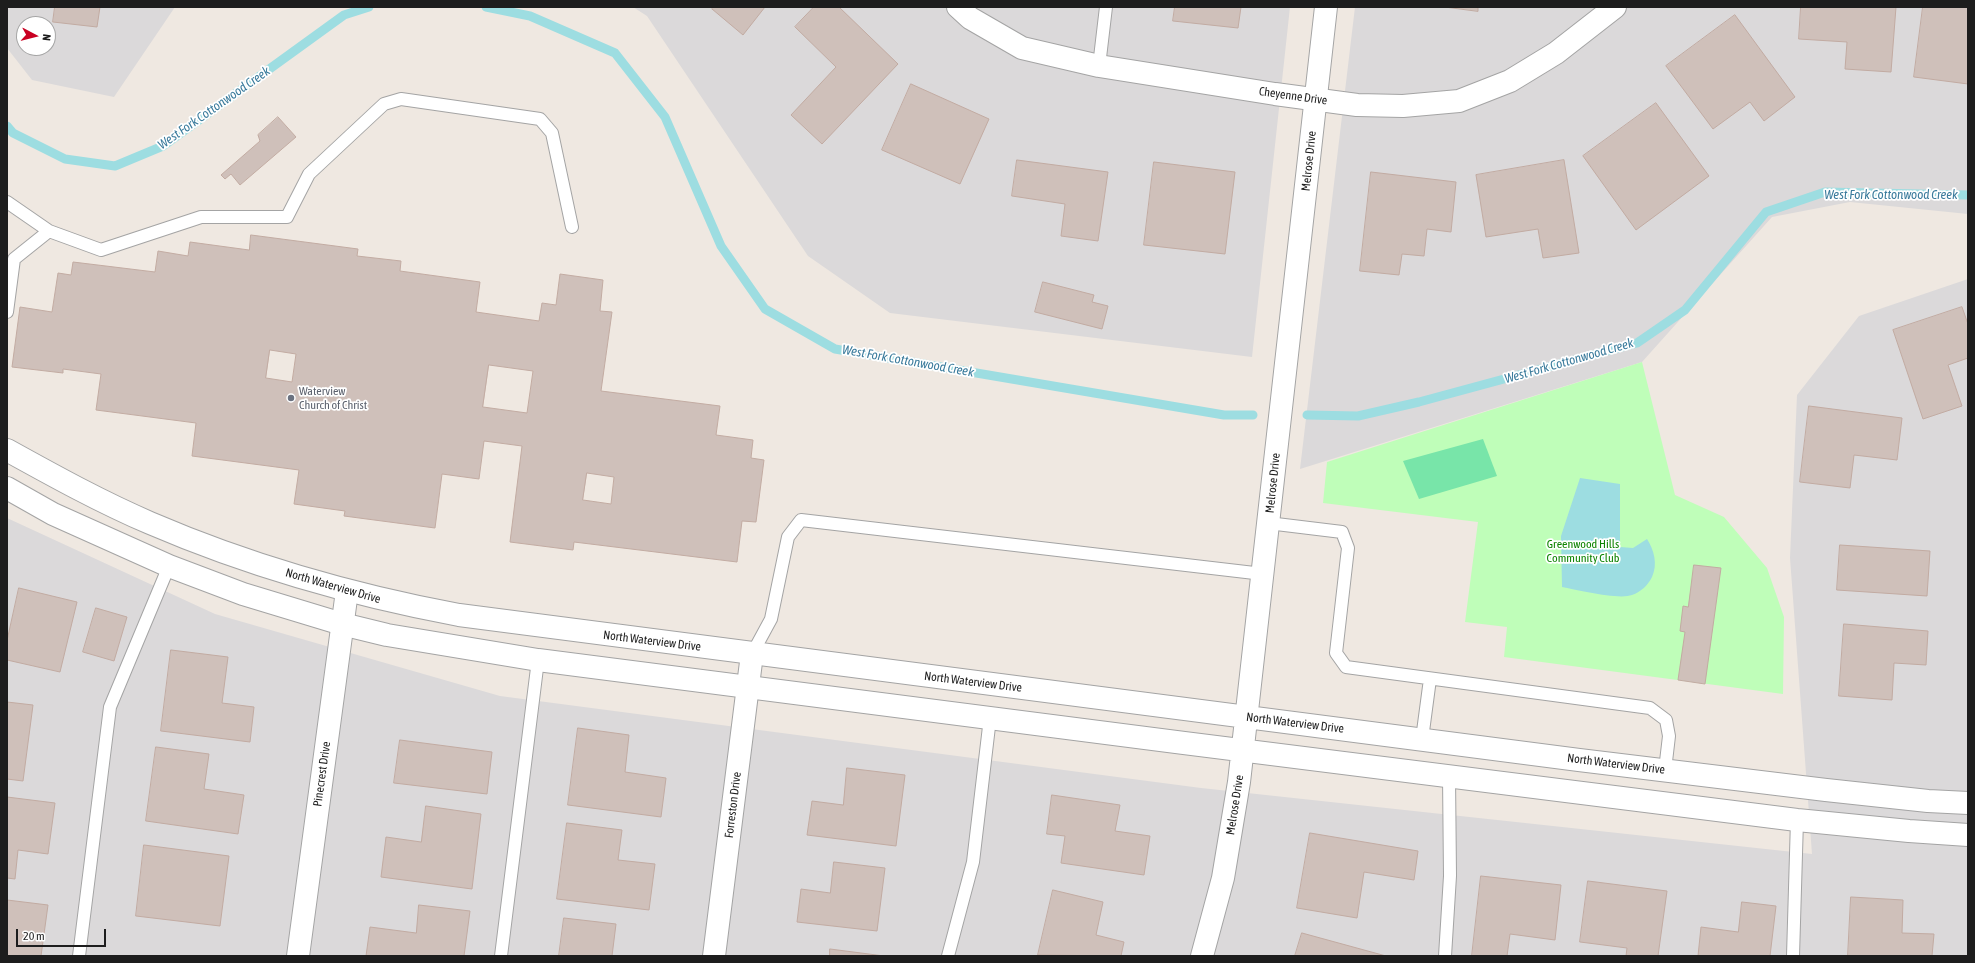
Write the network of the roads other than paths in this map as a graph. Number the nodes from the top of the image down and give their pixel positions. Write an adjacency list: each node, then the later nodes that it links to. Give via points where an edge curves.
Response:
1 (958, 7): 5 (street, Cheyenne Drive, via 970,18 1022,48)
2 (1106, 7): 5 (lane)
3 (1326, 7): 6 (street, Melrose Drive)
4 (1615, 7): 6 (street, Cheyenne Drive, via 1556,53 1510,81 1459,101 1403,106 1357,105)
5 (1099, 66): 6 (street, Cheyenne Drive)
6 (1316, 99): 14 (street, Melrose Drive)
7 (7, 202): 9 (lane)
8 (572, 227): 9 (lane, via 552,133 540,119 401,99 384,104 309,174 287,217 201,217 101,250)
9 (49, 231): 10 (lane)
10 (10, 258): 11 (lane)
11 (7, 312)
12 (7, 450): 17 (street, North Waterview Drive, via 70,485 150,523 252,563)
13 (7, 488): 15 (street, via 53,514)
14 (1268, 523): 16 (street, Melrose Drive); 21 (lane, via 1342,532 1348,548 1336,653 1346,667)
15 (169, 566): 18 (street, via 243,594); 32 (lane, via 110,707)
16 (1263, 574): 19 (lane, via 801,520 788,537 771,619); 23 (street, Melrose Drive)
17 (347, 591): 18 (street, Pinecrest Drive); 19 (street, North Waterview Drive, via 459,615)
18 (342, 624): 20 (street, via 387,635); 33 (street, Pinecrest Drive)
19 (752, 654): 22 (street, Forreston Drive); 23 (street, North Waterview Drive)
20 (538, 660): 22 (street); 34 (lane)
21 (1430, 679): 25 (lane); 27 (lane, via 1650,708 1666,720 1669,736)
22 (748, 687): 24 (street); 35 (street, Forreston Drive)
23 (1246, 717): 25 (street, North Waterview Drive); 26 (street, Melrose Drive)
24 (990, 718): 26 (street); 36 (lane, via 973,862)
25 (1422, 739): 27 (street, North Waterview Drive)
26 (1243, 750): 28 (street); 37 (street, Melrose Drive, via 1222,878)
27 (1665, 770): 29 (street, North Waterview Drive, via 1826,790)
28 (1450, 776): 30 (street); 38 (lane, via 1450,876)
29 (1968, 803)
30 (1797, 820): 31 (street); 39 (lane)
31 (1968, 835)
32 (79, 956)
33 (298, 956)
34 (501, 956)
35 (714, 956)
36 (948, 956)
37 (1202, 956)
38 (1445, 956)
39 (1793, 956)

